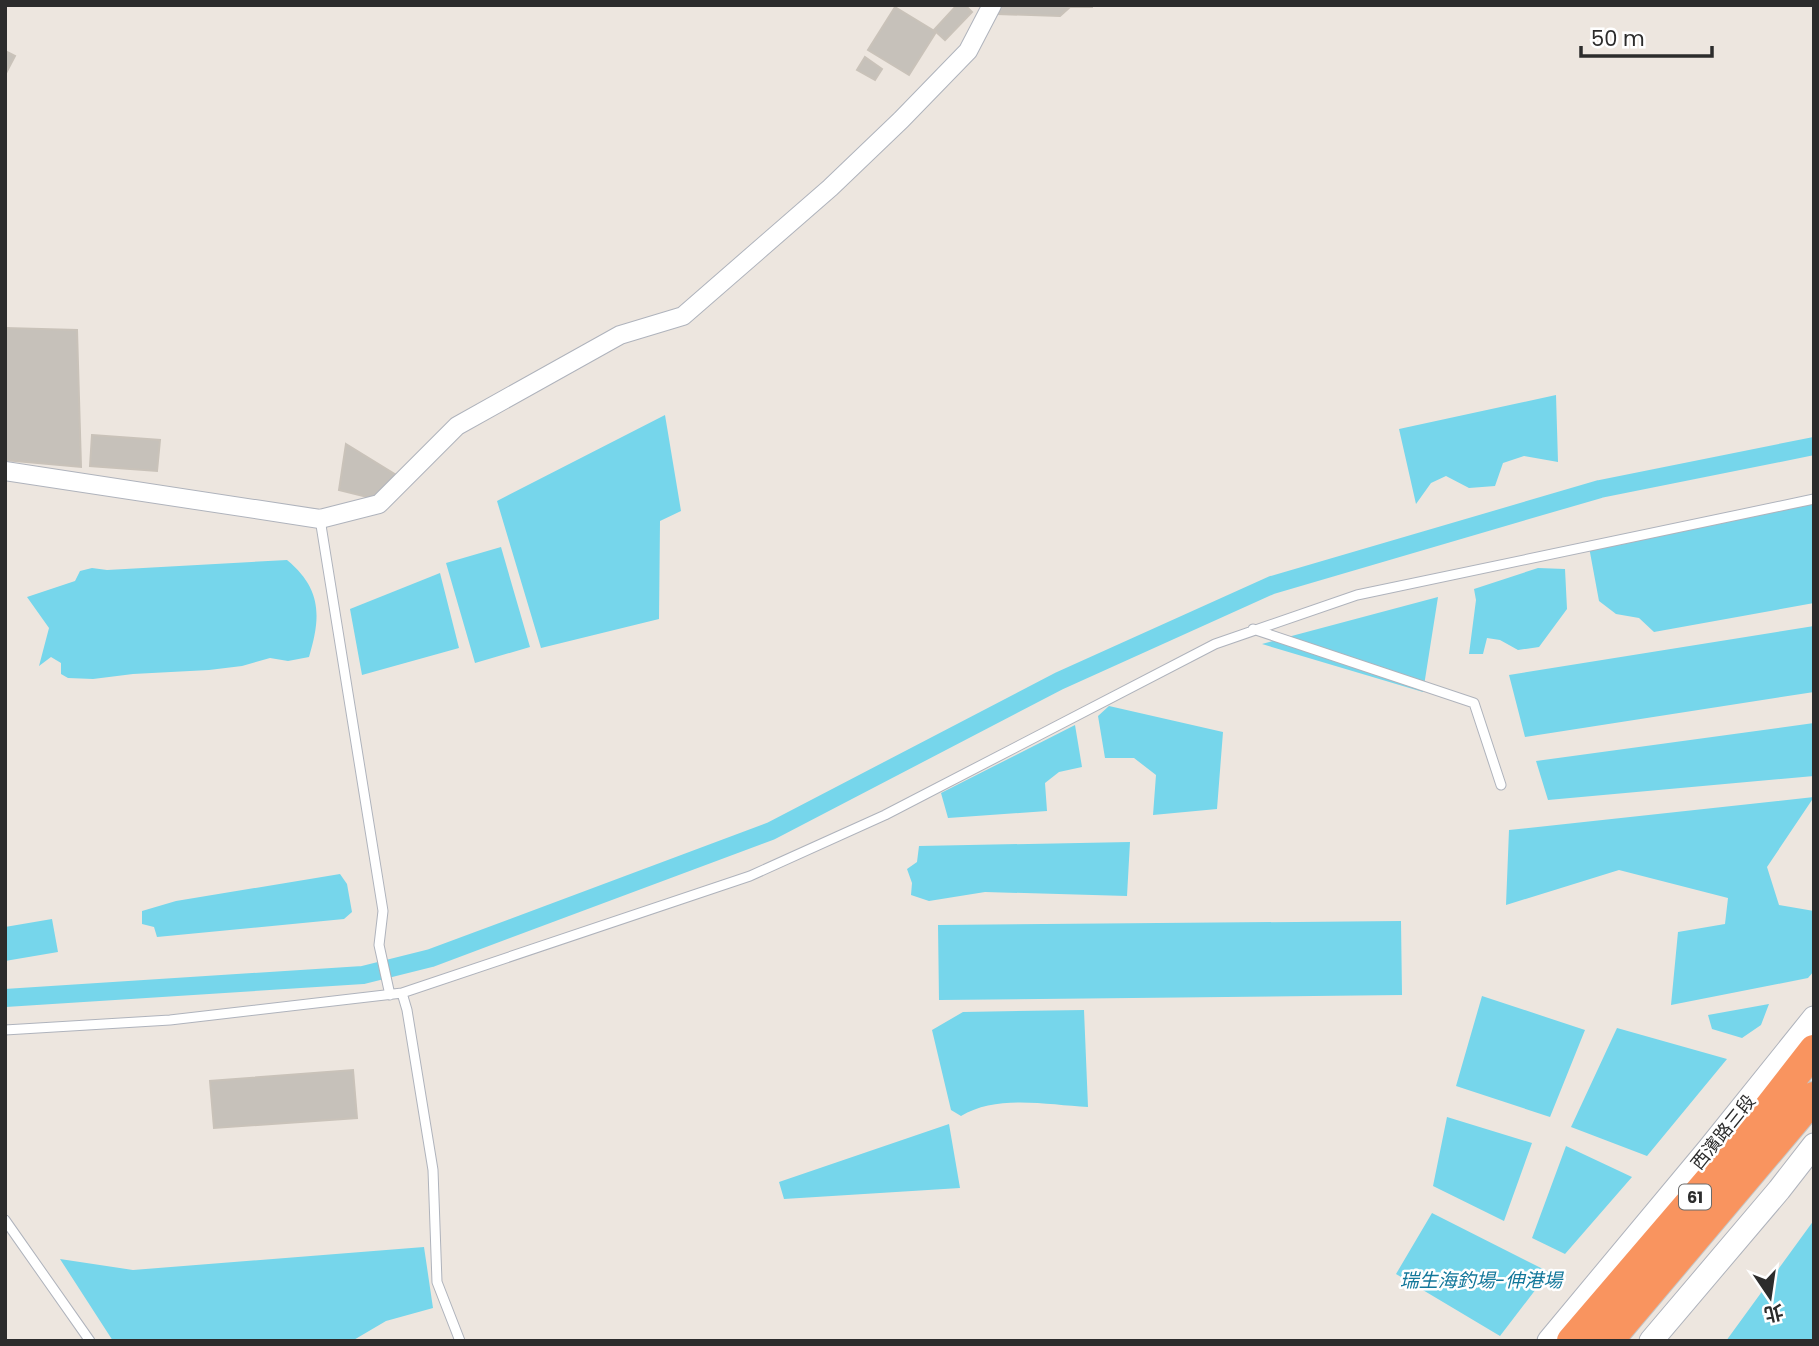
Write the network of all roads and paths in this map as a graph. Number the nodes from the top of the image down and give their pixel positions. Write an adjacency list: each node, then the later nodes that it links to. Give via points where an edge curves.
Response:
1 (992, 5): 4 (street, via 968,51 901,120 683,316 620,335 457,426 379,504)
2 (5, 471): 4 (street)
3 (1814, 499): 5 (lane, via 1356,595)
4 (320, 519): 8 (lane, via 383,911 379,945)
5 (1253, 629): 6 (lane, via 1474,703); 7 (lane, via 1215,644 885,815 750,876)
6 (1501, 785)
7 (402, 993): 8 (lane); 16 (lane, via 433,1170 437,1282)
8 (390, 995): 10 (lane, via 170,1020)
9 (1814, 1018): 17 (street, 西濱路三段)
10 (5, 1030)
11 (1814, 1050): 18 (highway, 61, via 1740,1145)
12 (1814, 1097): 19 (highway, 61)
13 (1814, 1145): 20 (street)
14 (5, 1220): 15 (lane)
15 (89, 1341)
16 (460, 1341)
17 (1549, 1341)
18 (1572, 1341)
19 (1608, 1341)
20 (1651, 1341)

